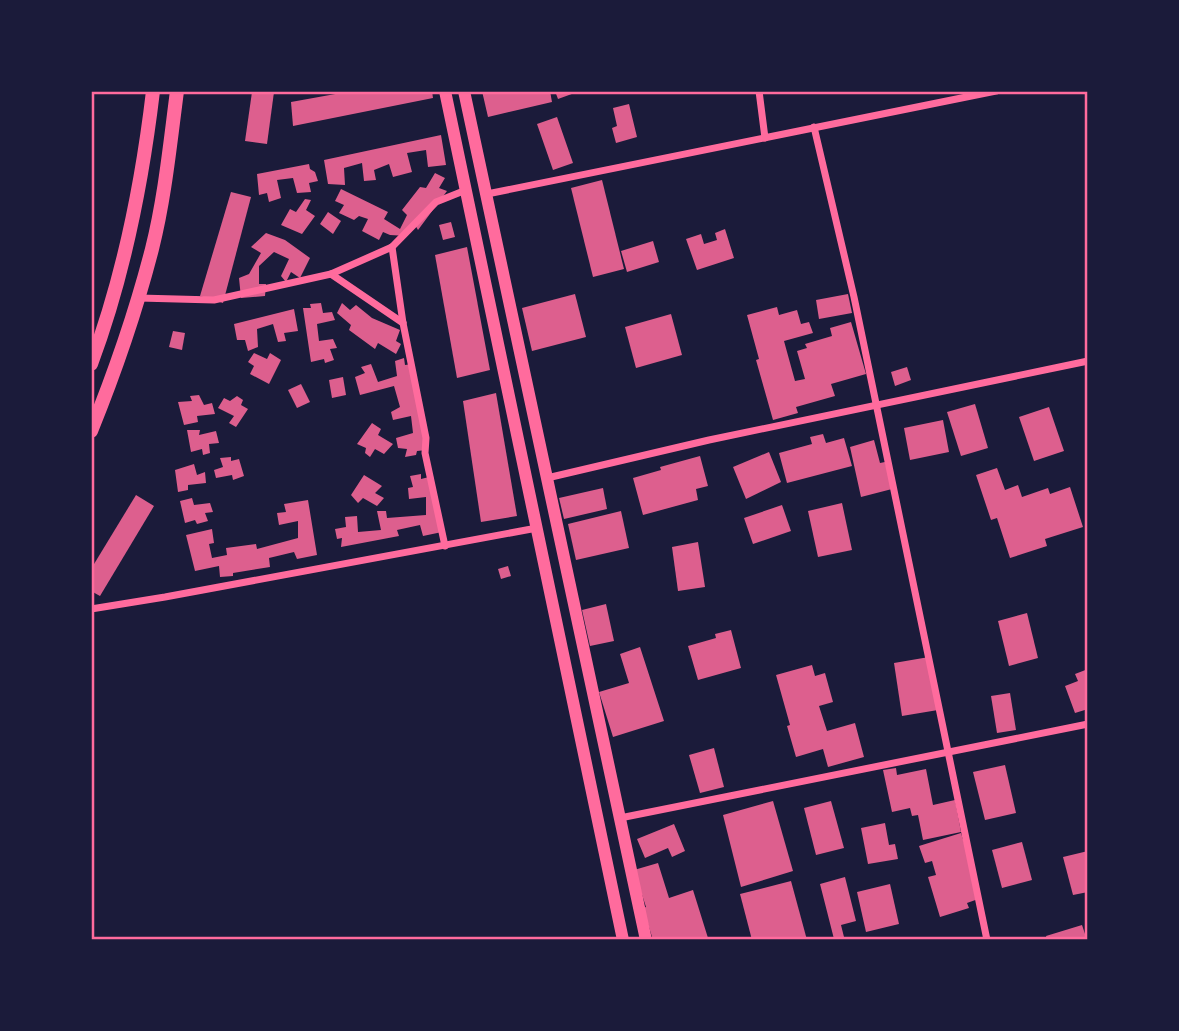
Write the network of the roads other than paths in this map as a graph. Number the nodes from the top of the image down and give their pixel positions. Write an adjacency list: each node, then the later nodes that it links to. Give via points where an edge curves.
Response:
1 (153, 91): 16 (main road, via 129,238)
2 (177, 91): 13 (main road, via 165,182)
3 (445, 91): 9 (main road)
4 (464, 91): 10 (main road)
5 (759, 91): 8 (street)
6 (996, 91): 7 (street)
7 (814, 127): 8 (street); 17 (street)
8 (765, 138): 10 (street)
9 (466, 190): 11 (street, via 436,202); 20 (main road)
10 (487, 194): 19 (main road)
11 (392, 247): 12 (street); 14 (street)
12 (331, 274): 13 (street, via 214,300); 14 (street)
13 (139, 298): 18 (main road)
14 (403, 323): 21 (street)
15 (1088, 361): 17 (street)
16 (91, 364)
17 (876, 405): 19 (street); 24 (street)
18 (91, 431)
19 (547, 478): 25 (main road)
20 (537, 528): 21 (street); 26 (main road)
21 (445, 546): 22 (street)
22 (91, 609)
23 (1088, 724): 24 (street)
24 (947, 752): 25 (street); 28 (street)
25 (620, 818): 27 (main road)
26 (622, 940)
27 (646, 940)
28 (987, 940)

